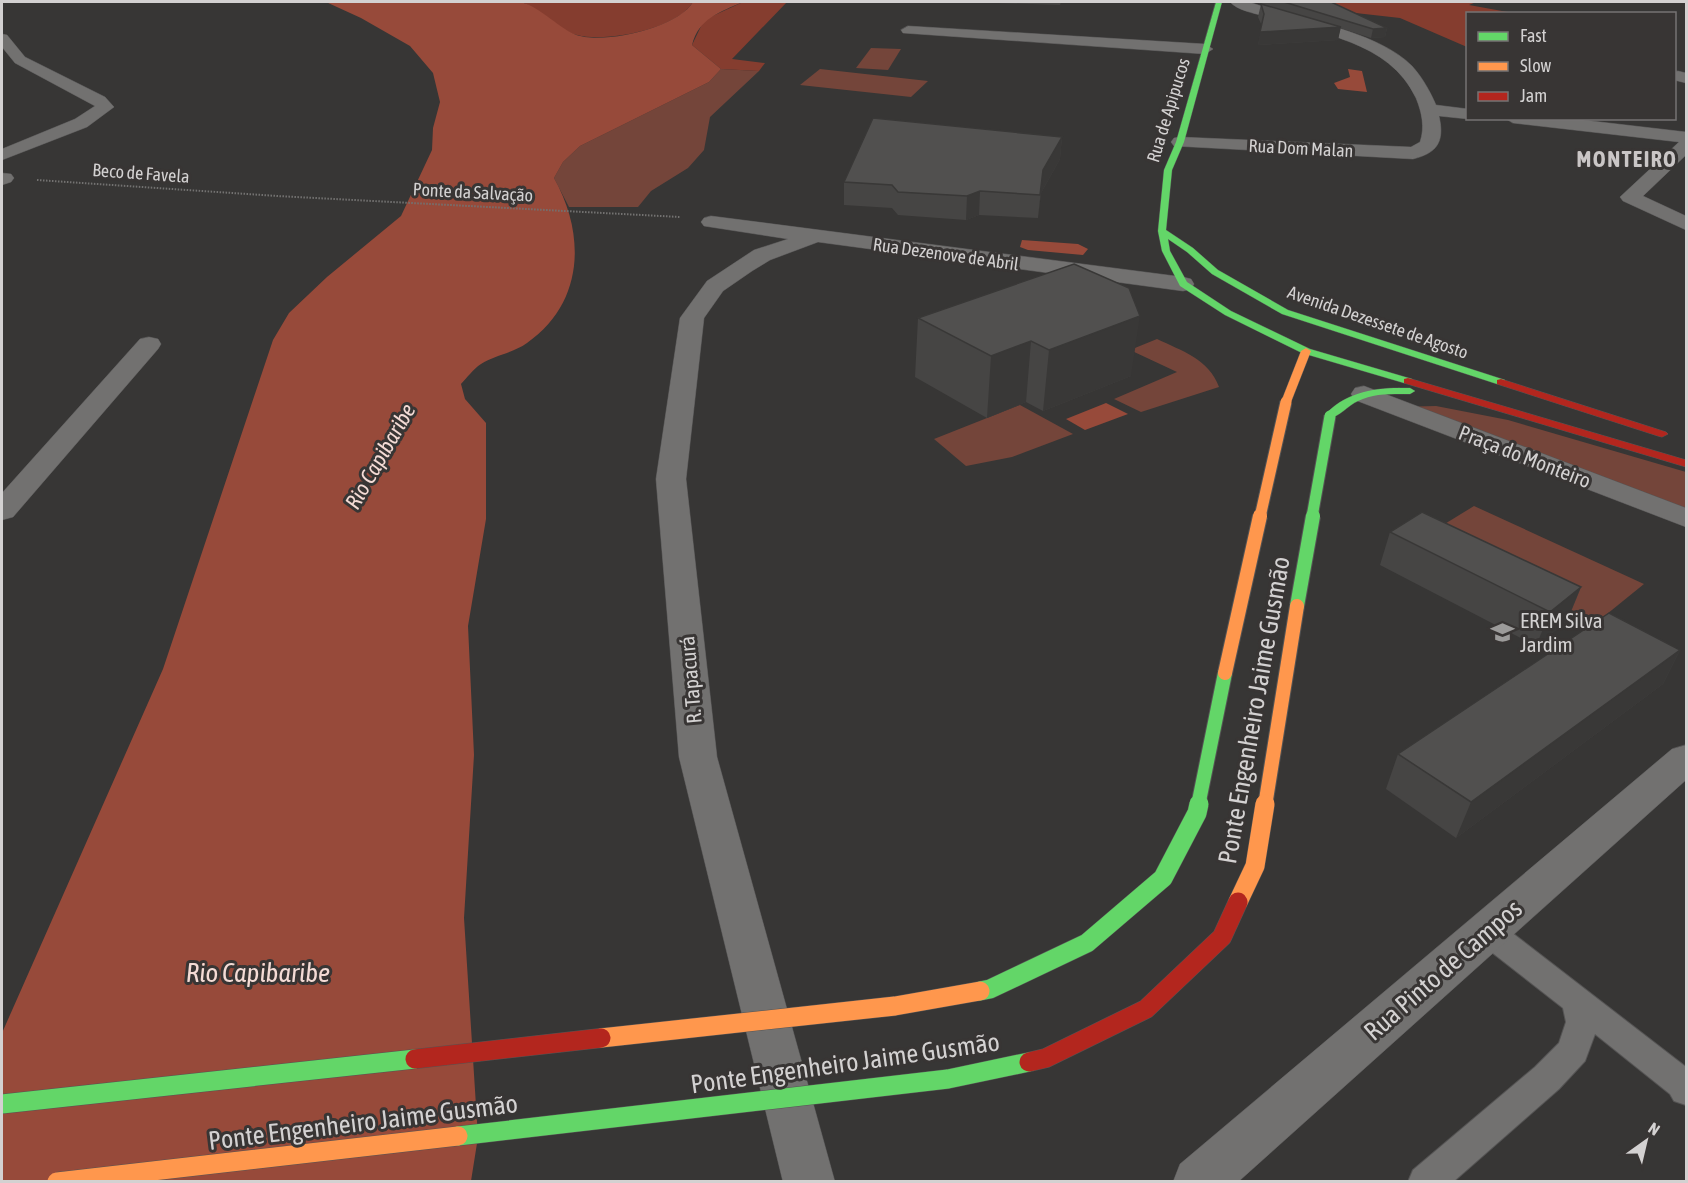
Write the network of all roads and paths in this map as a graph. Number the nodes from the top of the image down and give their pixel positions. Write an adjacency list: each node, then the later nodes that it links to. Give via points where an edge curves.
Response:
1 (1219, 2): 5 (street, Rua de Apipucos)
2 (1238, 2): 6 (street, via 1376,46 1412,77)
3 (908, 30): 5 (street)
4 (2, 38): 12 (street, via 20,60 66,82 105,107 81,123)
5 (1205, 49): 10 (street, Rua de Apipucos)
6 (1430, 110): 7 (street); 10 (street, Rua Dom Malan, via 1434,127 1430,144 1422,151)
7 (1466, 114)
8 (1531, 120): 9 (street)
9 (1686, 137)
10 (1180, 142): 18 (street, Rua de Apipucos, via 1168,170)
11 (1686, 145): 17 (street, via 1630,197)
12 (2, 154)
13 (2, 178): 14 (path, Beco de Favela)
14 (277, 196): 15 (path, Ponte da Salvação)
15 (667, 216)
16 (711, 222): 19 (street, Rua Dezenove de Abril)
17 (1686, 224)
18 (1162, 231): 20 (street, via 1166,251); 25 (street, Avenida Dezessete de Agosto, via 1215,272 1285,312)
19 (816, 237): 20 (street, Rua Dezenove de Abril); 36 (street, R. Tapacurá, via 762,255 744,266 715,286 692,318 671,479 698,757)
20 (1183, 284): 22 (street, via 1228,313)
21 (149, 344): 28 (street)
22 (1306, 351): 24 (street); 25 (street, via 1350,357 1544,402); 34 (street, Ponte Engenheiro Jaime Gusmão, bridge, via 1286,402 1197,813 1163,878 1087,943 990,989 895,1006)
23 (1364, 394): 24 (street, Ponte Engenheiro Jaime Gusmão, via 1405,390); 29 (street, Praça do Monteiro); 35 (street, Ponte Engenheiro Jaime Gusmão, bridge, via 1343,402 1330,416 1255,866 1222,938 1146,1009 1046,1058 948,1079)
24 (1456, 395): 27 (street)
25 (1577, 405): 26 (street, Avenida Dezessete de Agosto)
26 (1676, 439)
27 (1686, 464)
28 (2, 511)
29 (1686, 518)
30 (1686, 759): 31 (street, Rua Pinto de Campos)
31 (1487, 931): 32 (lane); 37 (street, Rua Pinto de Campos)
32 (1577, 1002): 33 (lane, via 1625,1036); 38 (lane, via 1582,1022 1573,1051)
33 (1686, 1090)
34 (2, 1104)
35 (57, 1182)
36 (808, 1182)
37 (1199, 1182)
38 (1426, 1182)

